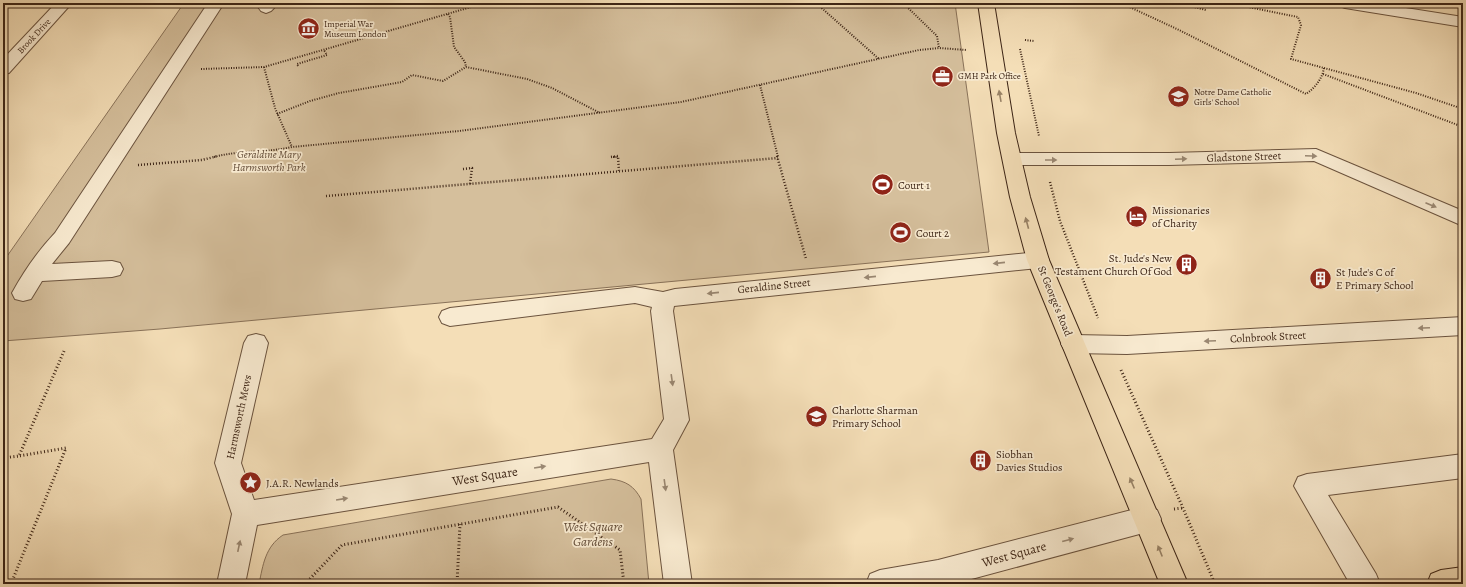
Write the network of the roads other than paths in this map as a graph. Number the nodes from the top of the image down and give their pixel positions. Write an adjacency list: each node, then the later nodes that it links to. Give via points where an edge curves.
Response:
1 (64, 3): 6 (street, Brook Drive)
2 (216, 3): 11 (street, via 62,238)
3 (986, 3): 7 (main road, St George's Road, one-way to 3)
4 (1345, 3): 5 (street)
5 (1463, 22)
6 (3, 69)
7 (1012, 159): 8 (street, Gladstone Street, one-way to 8, via 1169,159 1316,155); 9 (main road, St George's Road, one-way to 7)
8 (1463, 219)
9 (1038, 260): 13 (street, Geraldine Street, one-way to 13, via 674,297); 17 (main road, St George's Road)
10 (112, 269): 11 (street)
11 (35, 273): 12 (street)
12 (23, 293)
13 (664, 301): 14 (street, via 635,295); 18 (street, one-way to 18, via 662,311 677,420)
14 (450, 317)
15 (1463, 326): 17 (street, Colnbrook Street, one-way to 17, via 1110,346)
16 (256, 343): 20 (street, Harmsworth Mews, via 228,463)
17 (1073, 344): 21 (main road, St George's Road, one-way to 17)
18 (660, 449): 20 (street, West Square, one-way to 18); 25 (street, one-way to 25)
19 (1463, 466): 28 (street, via 1306,486)
20 (246, 514): 24 (street, one-way to 20)
21 (1147, 518): 22 (street, West Square, one-way to 21); 27 (main road, St George's Road, one-way to 21)
22 (939, 579): 26 (street, West Square)
23 (1463, 581): 29 (main road)
24 (231, 584)
25 (678, 584)
26 (880, 584)
27 (1174, 584)
28 (1366, 584)
29 (1440, 584)

